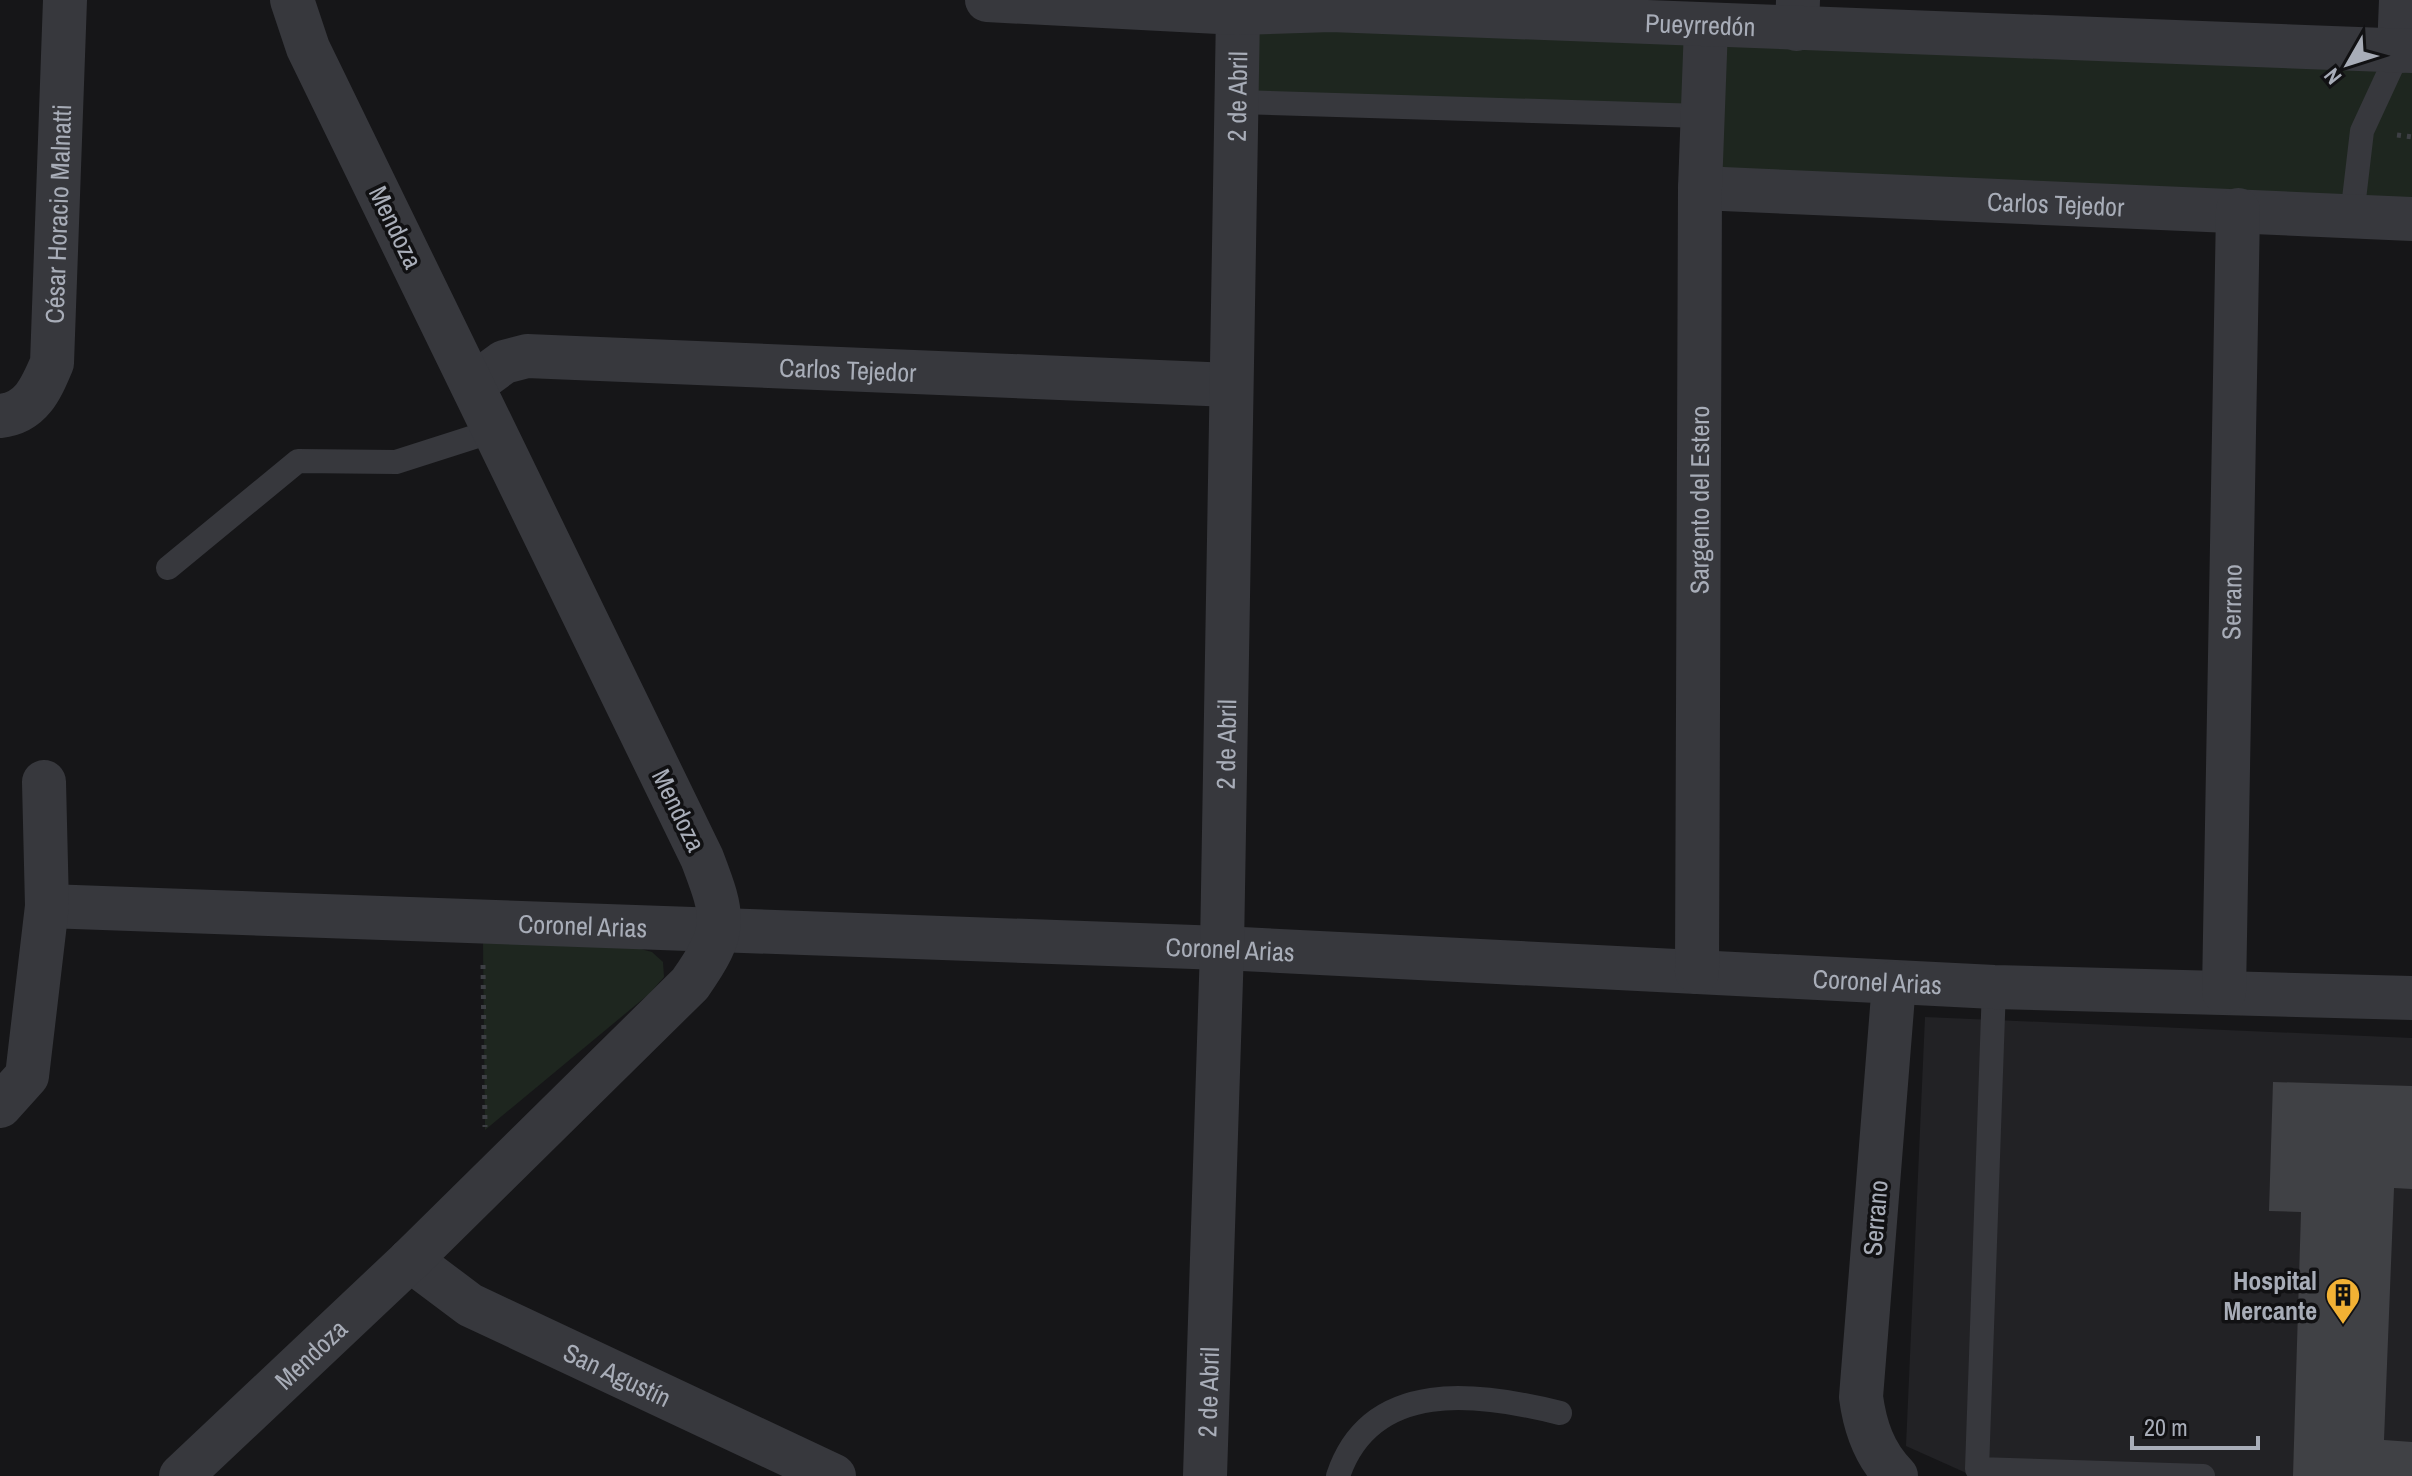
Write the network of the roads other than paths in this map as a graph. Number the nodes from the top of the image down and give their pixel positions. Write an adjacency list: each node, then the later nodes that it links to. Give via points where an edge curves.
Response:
1 (65, 0): 18 (street, César Horacio Malnatti, via 52,363 39,395)
2 (292, 0): 16 (street, Mendoza, via 308,48)
3 (987, 0): 6 (street, Pueyrredón)
4 (2401, 0): 9 (street)
5 (1331, 5): 6 (street, Pueyrredón); 8 (street, Pueyrredón)
6 (1238, 13): 10 (street, 2 de Abril)
7 (1797, 15): 8 (street, Pueyrredón); 9 (street, Pueyrredón)
8 (1706, 27): 11 (street, Sargento del Estero)
9 (2405, 51): 14 (lane, via 2362,131)
10 (1238, 102): 11 (lane); 17 (street, 2 de Abril)
11 (1702, 116): 12 (street, Sargento del Estero)
12 (1700, 188): 13 (street, Carlos Tejedor); 25 (street, Sargento del Estero)
13 (2238, 210): 14 (street, Carlos Tejedor); 28 (street, Serrano)
14 (2352, 216): 15 (street, Carlos Tejedor)
15 (2412, 219)
16 (474, 384): 17 (street, Carlos Tejedor, via 504,362 527,356); 19 (street, Mendoza)
17 (1231, 385): 24 (street, 2 de Abril)
18 (7, 415)
19 (496, 430): 20 (lane, via 396,462 298,461); 23 (street, Mendoza, via 702,858 717,897)
20 (168, 568)
21 (44, 782): 22 (street)
22 (47, 906): 23 (street, Coronel Arias); 30 (street, via 27,1076)
23 (721, 928): 24 (street, Coronel Arias); 31 (street, Mendoza, via 690,984)
24 (1222, 948): 25 (street, Coronel Arias); 37 (street, 2 de Abril)
25 (1697, 972): 26 (street, Coronel Arias)
26 (1894, 983): 27 (street, Coronel Arias); 33 (street, Serrano, via 1861,1397 1864,1418)
27 (1994, 987): 28 (street, Coronel Arias); 34 (lane)
28 (2224, 992): 29 (street, Coronel Arias)
29 (2412, 998)
30 (0, 1106)
31 (410, 1260): 35 (street, Mendoza); 36 (street, San Agustín, via 470,1305)
32 (1560, 1413): 38 (lane, via 1464,1396 1421,1400 1390,1413 1361,1435)
33 (1886, 1464)
34 (1976, 1472): 39 (lane)
35 (181, 1476)
36 (834, 1476)
37 (1205, 1476)
38 (1338, 1476)
39 (2203, 1476)

